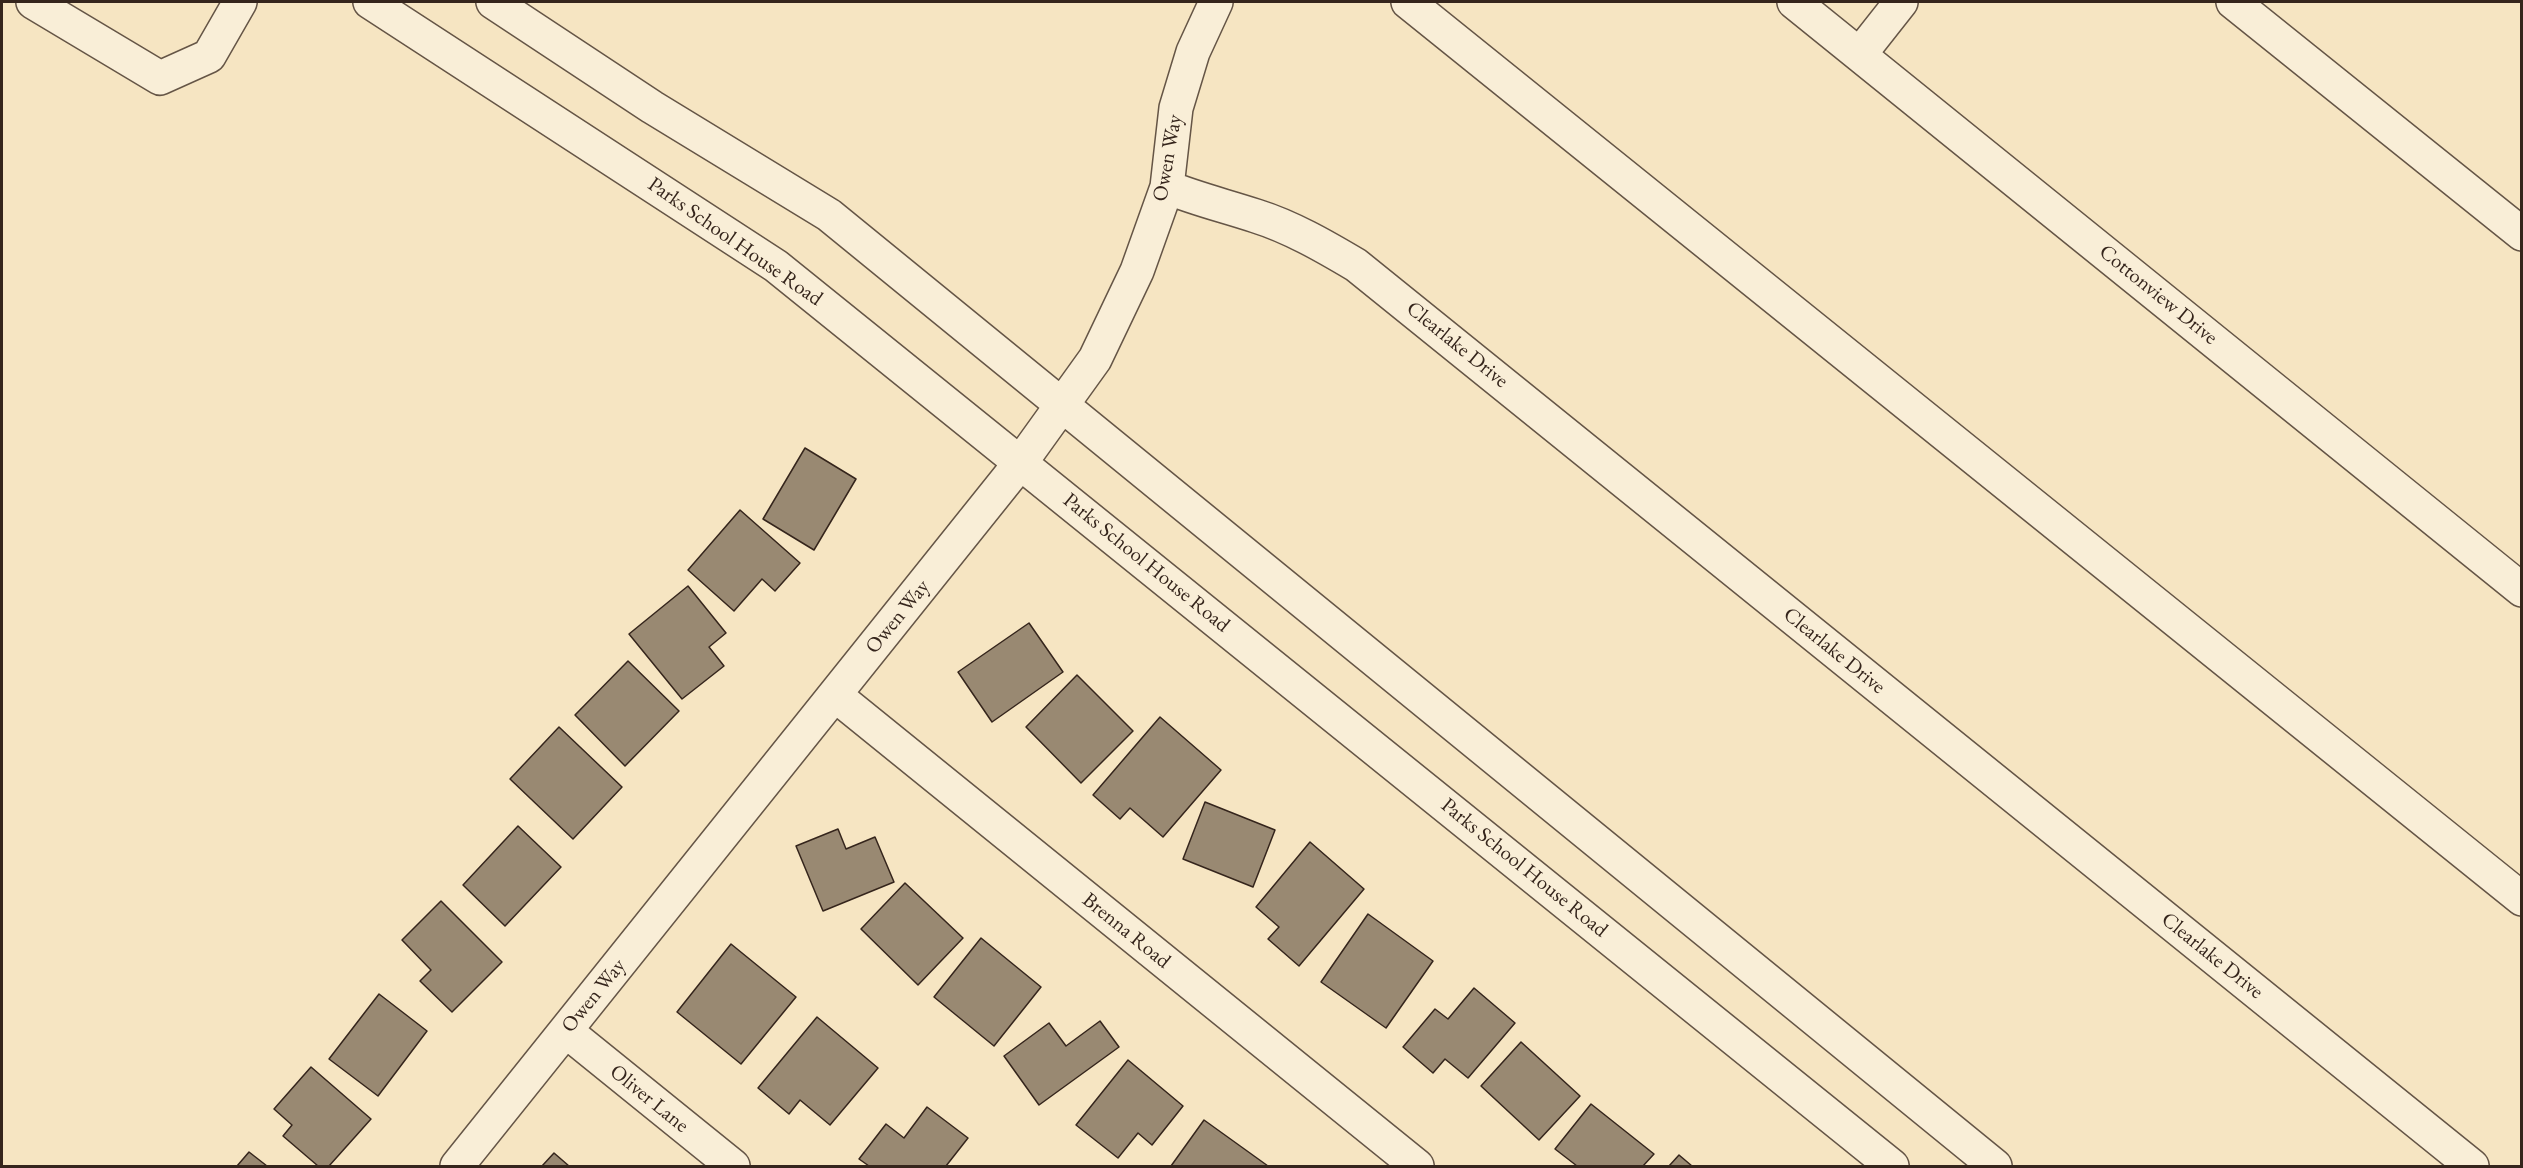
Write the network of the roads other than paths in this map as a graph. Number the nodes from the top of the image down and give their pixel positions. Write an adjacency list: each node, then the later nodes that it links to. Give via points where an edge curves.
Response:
1 (33, 2): 2 (street, via 160,78 209,56)
2 (240, 2)
3 (370, 2): 14 (street, Parks School House Road, via 776,266)
4 (493, 2): 13 (street, via 652,107 828,215)
5 (1216, 2): 11 (street, Owen Way, via 1193,52 1176,108)
6 (1408, 2): 17 (street)
7 (1794, 2): 10 (street, Cottonview Drive)
8 (1901, 2): 10 (street)
9 (2233, 2): 12 (street)
10 (1860, 54): 15 (street, Cottonview Drive)
11 (1167, 187): 13 (street, Owen Way, via 1137,271 1109,330 1095,359); 24 (street, Clearlake Drive, via 1209,204 1256,216 1311,239 1356,265)
12 (2522, 234)
13 (1062, 406): 14 (street, Owen Way); 23 (street)
14 (1021, 462): 16 (street, Owen Way); 22 (street, Parks School House Road)
15 (2522, 590)
16 (835, 695): 18 (street, Owen Way); 21 (street, Brenna Road)
17 (2522, 899)
18 (566, 1031): 19 (street, Owen Way); 20 (street, Oliver Lane)
19 (457, 1167)
20 (733, 1167)
21 (1417, 1167)
22 (1892, 1167)
23 (1995, 1167)
24 (2472, 1167)

